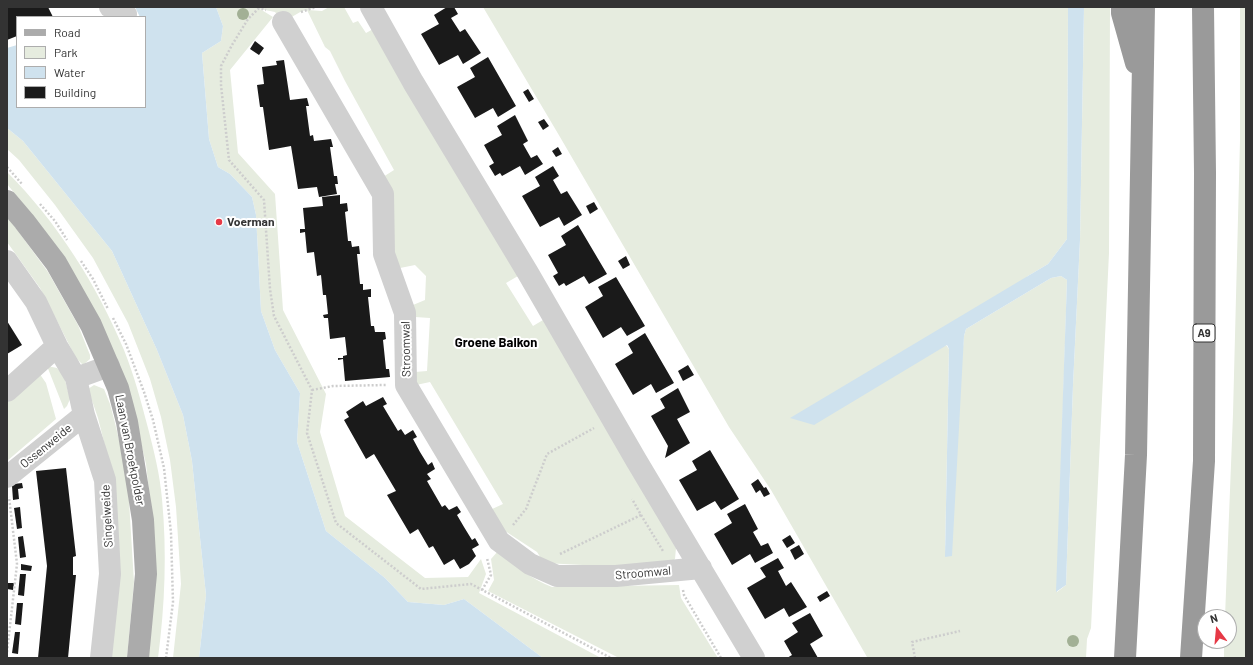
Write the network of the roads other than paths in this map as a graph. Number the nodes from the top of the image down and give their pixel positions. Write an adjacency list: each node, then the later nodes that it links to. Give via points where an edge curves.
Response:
1 (371, 7): 15 (street, via 528,273 603,423)
2 (1122, 7): 6 (highway)
3 (1144, 7): 6 (highway)
4 (1204, 7): 20 (highway, A9, via 1204,461)
5 (283, 22): 15 (street, Stroomwal, via 383,194 384,254 405,313 406,385 499,541 534,566 557,576 616,576)
6 (1142, 87): 19 (highway, via 1136,455)
7 (7, 202): 10 (main road, Laan van Broekpolder, via 56,263 91,325)
8 (7, 262): 9 (street, Singelweide, via 36,302)
9 (57, 346): 11 (street, Singelweide); 12 (street)
10 (109, 366): 11 (street); 17 (main road, Laan van Broekpolder, via 127,422 143,520 146,574)
11 (76, 378): 13 (street, Singelweide)
12 (7, 391)
13 (84, 415): 14 (street, Ossenweide); 16 (street, Singelweide, via 105,480 110,574)
14 (8, 487)
15 (701, 568): 18 (street)
16 (101, 658)
17 (138, 658)
18 (754, 658)
19 (1125, 658)
20 (1191, 658)

